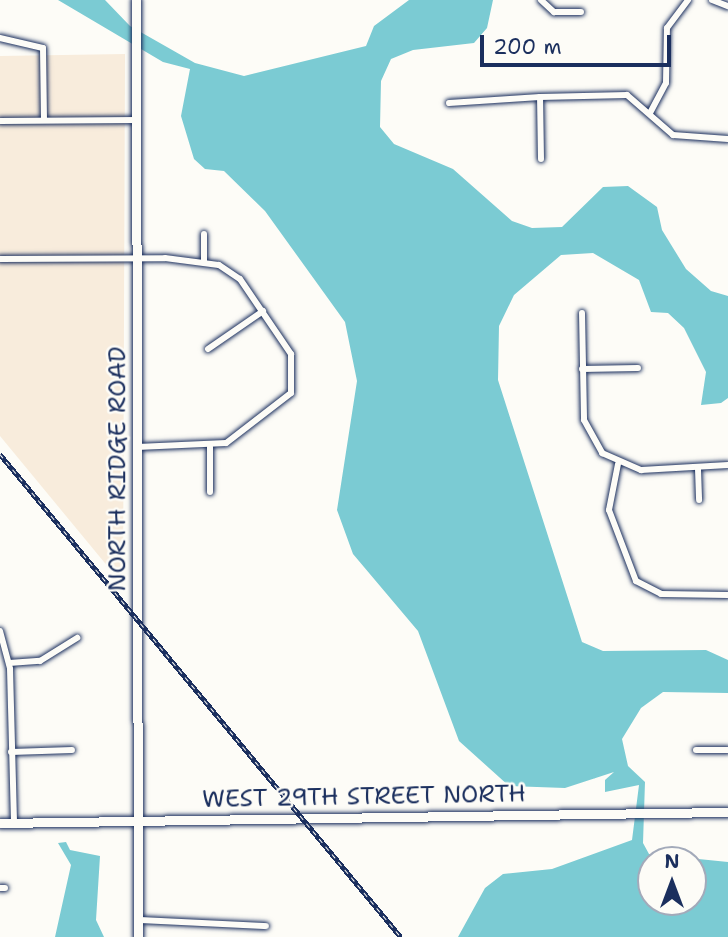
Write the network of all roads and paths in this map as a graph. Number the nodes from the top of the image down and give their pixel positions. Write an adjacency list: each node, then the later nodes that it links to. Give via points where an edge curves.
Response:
1 (136, 0): 12 (main road, NORTH RIDGE ROAD)
2 (541, 0): 6 (street, via 554,12)
3 (688, 0): 10 (street, via 667,28 666,83)
4 (712, 0): 5 (street)
5 (728, 6)
6 (581, 12)
7 (0, 38): 11 (street, via 43,48)
8 (540, 97): 9 (street); 10 (street, via 620,94); 15 (street)
9 (449, 103)
10 (650, 113): 14 (street, via 680,137)
11 (44, 120): 12 (street); 13 (street)
12 (136, 120): 18 (main road, NORTH RIDGE ROAD)
13 (0, 121)
14 (728, 139)
15 (541, 159)
16 (204, 234): 19 (street)
17 (0, 259): 18 (street)
18 (137, 259): 19 (street); 25 (main road, NORTH RIDGE ROAD)
19 (204, 262): 20 (street, via 235,274)
20 (262, 311): 22 (street); 26 (street, via 291,354 294,385 281,406 233,440)
21 (582, 313): 24 (street)
22 (208, 349)
23 (638, 368): 24 (street)
24 (582, 369): 27 (street, via 587,430)
25 (138, 447): 26 (street); 41 (main road, NORTH RIDGE ROAD)
26 (210, 447): 30 (street)
27 (618, 464): 29 (street); 32 (street, via 609,510 636,581 661,594)
28 (728, 465): 29 (street)
29 (698, 469): 31 (street)
30 (210, 492)
31 (699, 500)
32 (728, 595)
33 (0, 631): 35 (street)
34 (77, 638): 35 (street, via 40,661)
35 (9, 663): 39 (street)
36 (72, 750): 39 (street)
37 (696, 750): 38 (street)
38 (728, 750)
39 (11, 752): 43 (street)
40 (728, 813): 41 (main road, WEST 29TH STREET NORTH)
41 (137, 820): 43 (main road, WEST 29TH STREET NORTH); 44 (main road, NORTH RIDGE ROAD)
42 (0, 823): 43 (main road, WEST 29TH STREET NORTH)
43 (14, 823)
44 (138, 920): 45 (street); 46 (main road, NORTH RIDGE ROAD)
45 (266, 926)
46 (138, 937)

